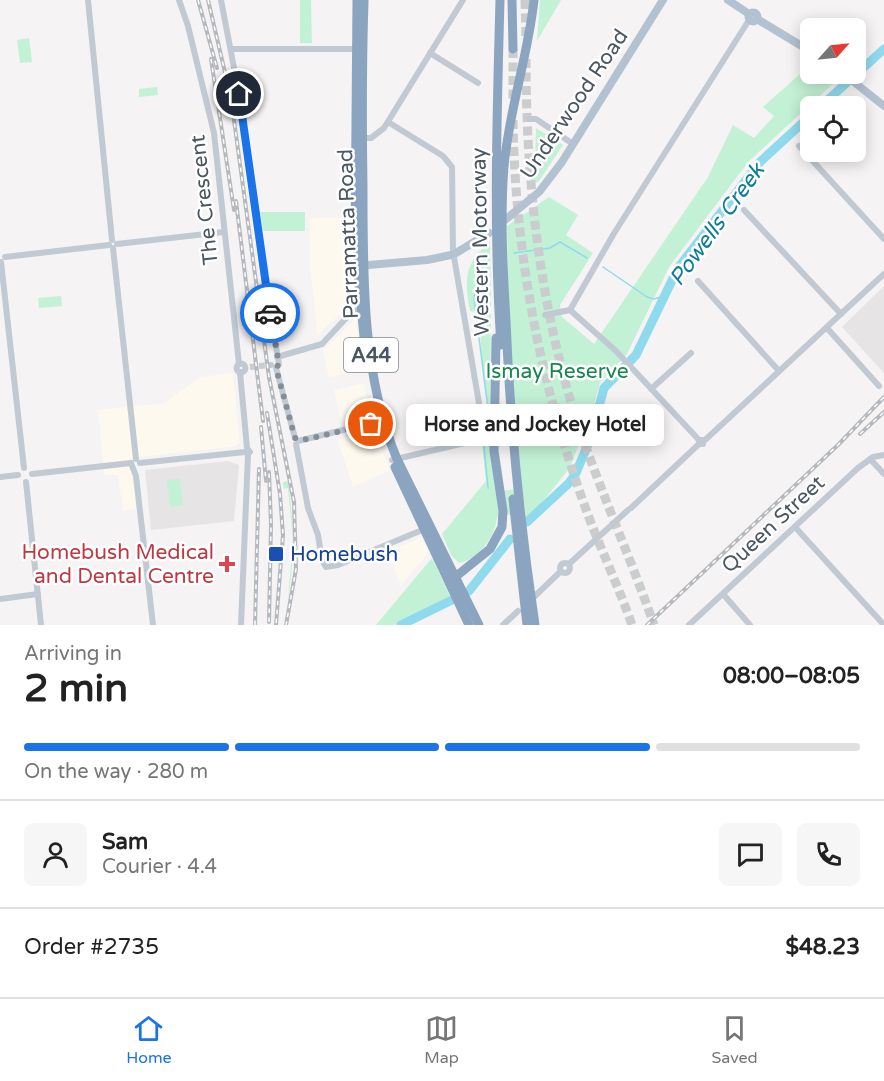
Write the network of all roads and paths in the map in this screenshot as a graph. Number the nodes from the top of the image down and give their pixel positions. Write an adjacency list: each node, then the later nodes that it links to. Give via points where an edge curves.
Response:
1 (88, 0): 31 (street)
2 (179, 0): 28 (street, The Crescent, via 211,118)
3 (221, 0): 16 (street)
4 (357, 0): 14 (highway, Parramatta Road / A44)
5 (364, 0): 14 (highway, Parramatta Road / A44)
6 (463, 0): 17 (street)
7 (500, 0): 34 (highway, Western Motorway, via 495,189)
8 (512, 0): 15 (highway)
9 (534, 0): 34 (highway, Western Motorway, via 504,165)
10 (663, 0): 24 (main road, Underwood Road)
11 (728, 0): 12 (main road)
12 (752, 18): 13 (main road); 39 (street, via 611,238)
13 (800, 45)
14 (360, 49): 16 (street); 23 (highway, Parramatta Road / A44)
15 (513, 49)
16 (232, 50): 45 (street)
17 (430, 53): 18 (street); 22 (street)
18 (478, 83)
19 (859, 84): 20 (main road)
20 (884, 106)
21 (529, 119): 24 (street, via 536,119)
22 (388, 122): 23 (street, via 371,138); 32 (street, via 443,156 452,167)
23 (359, 138): 35 (highway, Parramatta Road / A44)
24 (573, 144): 27 (main road, Underwood Road, via 539,192)
25 (799, 146): 30 (street)
26 (744, 210): 40 (street)
27 (506, 220)
28 (224, 232): 31 (street); 52 (street, The Crescent, via 244,368)
29 (489, 233): 32 (main road)
30 (884, 239)
31 (113, 244): 33 (street); 56 (street)
32 (453, 254): 35 (main road); 54 (street, via 480,409 480,434 473,441)
33 (1, 257): 57 (street)
34 (500, 259): 42 (highway, Western Motorway); 61 (highway, Western Motorway)
35 (360, 266): 38 (highway, Parramatta Road / A44); 49 (highway, Parramatta Road / A44)
36 (884, 274): 40 (street)
37 (698, 281): 46 (street)
38 (360, 309): 45 (street, via 349,315 322,344); 49 (highway, Parramatta Road / A44, via 365,354)
39 (570, 310): 41 (street); 48 (street)
40 (841, 314): 43 (street)
41 (545, 315)
42 (497, 318): 61 (highway, Western Motorway); 66 (highway, via 494,441 503,519 490,549)
43 (826, 328): 46 (street); 47 (street)
44 (691, 353): 48 (street)
45 (274, 363): 50 (street)
46 (779, 371): 51 (street)
47 (879, 386)
48 (651, 389): 51 (street)
49 (381, 421): 50 (street); 54 (highway, Parramatta Road / A44)
50 (297, 441): 64 (street, via 308,508 326,567)
51 (700, 442): 69 (street, via 569,564 561,564 561,571)
52 (246, 451): 56 (street); 74 (street, The Crescent)
53 (884, 455): 55 (street, Queen Street)
54 (395, 459): 64 (highway, Parramatta Road / A44)
55 (870, 459): 59 (street); 65 (street, Queen Street)
56 (135, 463): 58 (street); 73 (street)
57 (24, 468): 58 (street); 60 (street)
58 (32, 474): 63 (street)
59 (884, 474)
60 (18, 475): 62 (street); 63 (street)
61 (513, 475): 78 (highway, Western Motorway); 79 (highway, Western Motorway)
62 (0, 477)
63 (26, 482): 67 (street)
64 (428, 527): 66 (highway, Parramatta Road / A44); 75 (highway, Parramatta Road / A44)
65 (795, 527): 68 (street, Queen Street); 82 (street)
66 (455, 576): 75 (highway); 76 (highway, Parramatta Road / A44)
67 (38, 594): 70 (street); 72 (street)
68 (723, 594): 80 (street, Queen Street); 81 (street)
69 (534, 597)
70 (0, 598)
71 (518, 611): 77 (street)
72 (41, 625)
73 (153, 625)
74 (241, 625)
75 (469, 625)
76 (479, 625)
77 (503, 625)
78 (527, 625)
79 (535, 625)
80 (689, 625)
81 (750, 625)
82 (884, 625)

